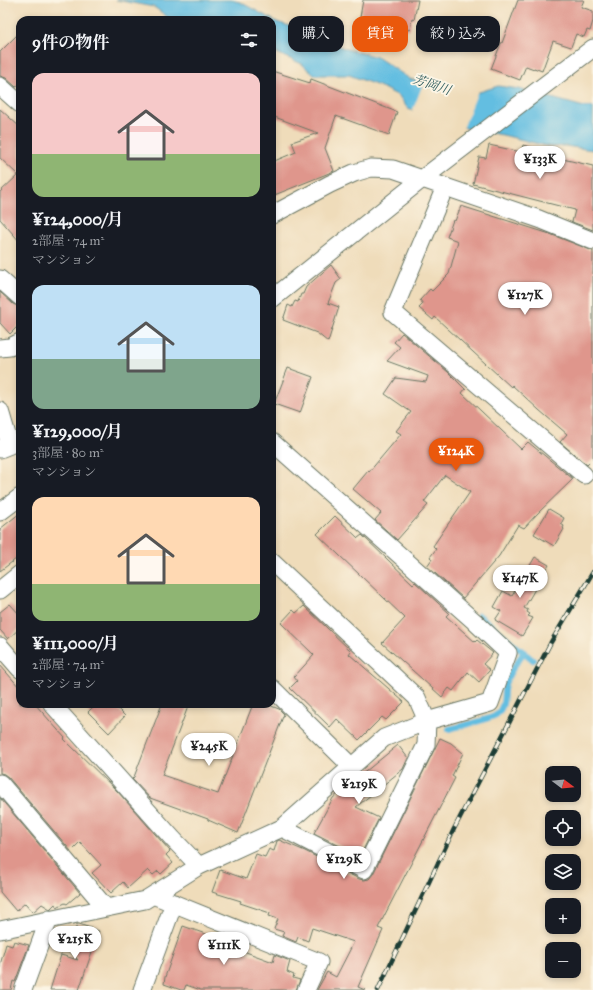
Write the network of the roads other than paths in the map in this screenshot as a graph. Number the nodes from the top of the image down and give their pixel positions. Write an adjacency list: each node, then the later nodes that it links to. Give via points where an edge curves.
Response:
1 (593, 48): 4 (street)
2 (0, 86): 3 (street)
3 (16, 100)
4 (422, 179): 5 (street); 6 (street, via 393,169 371,168 330,184); 10 (street)
5 (445, 187): 7 (street); 16 (street, via 393,312)
6 (276, 213)
7 (593, 240)
8 (0, 279): 9 (street)
9 (16, 293)
10 (276, 296)
11 (16, 344): 12 (street)
12 (0, 348)
13 (0, 411): 15 (street, via 10,444)
14 (276, 446): 26 (street, via 508,653 490,704)
15 (0, 449)
16 (584, 475)
17 (16, 500): 18 (street)
18 (0, 512)
19 (276, 566): 26 (street, via 417,698)
20 (16, 577): 21 (street)
21 (0, 590)
22 (0, 646): 23 (street)
23 (16, 664)
24 (276, 692): 27 (street)
25 (56, 708): 30 (street)
26 (427, 721): 27 (street, via 384,738); 29 (street, via 426,745 364,870)
27 (352, 767): 29 (street)
28 (0, 783): 33 (street)
29 (282, 828): 30 (street)
30 (199, 866): 31 (street)
31 (153, 895): 32 (street); 33 (street, via 145,900)
32 (174, 903): 37 (street); 38 (street, via 319,962)
33 (106, 908): 34 (street)
34 (50, 919): 35 (street); 36 (street)
35 (4, 924)
36 (23, 990)
37 (142, 990)
38 (306, 990)

